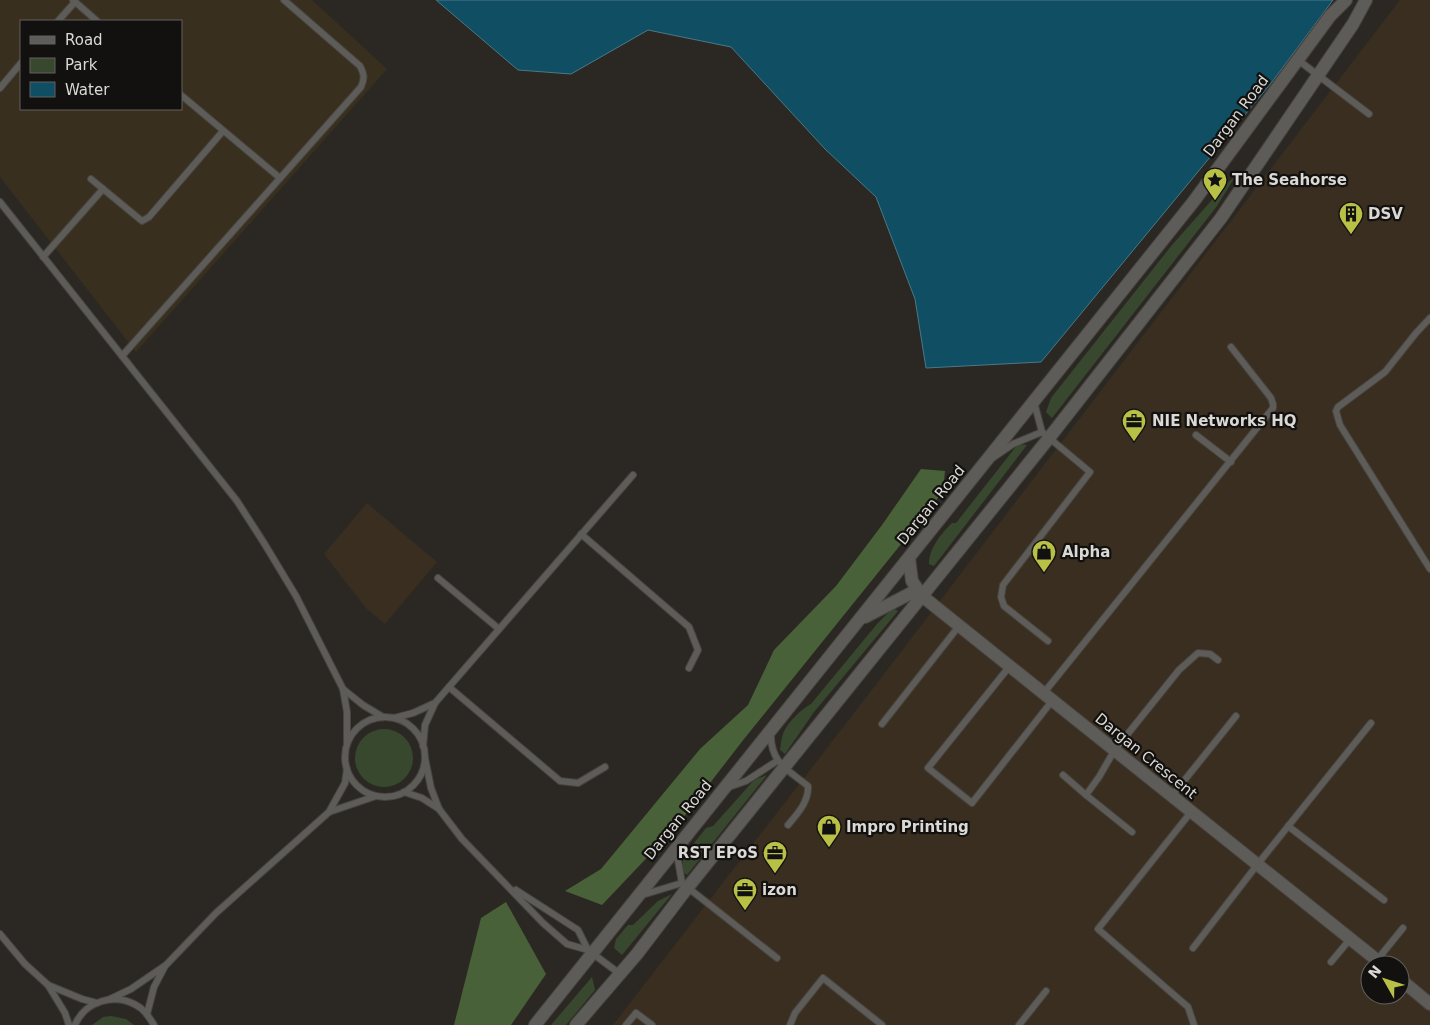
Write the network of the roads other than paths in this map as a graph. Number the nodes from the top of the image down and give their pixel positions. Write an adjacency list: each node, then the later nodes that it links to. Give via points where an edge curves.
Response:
1 (284, 0): 14 (lane, via 360,66 364,80)
2 (1346, 0): 7 (street, Dargan Road)
3 (1366, 0): 9 (street)
4 (74, 1): 5 (lane); 6 (lane)
5 (59, 20)
6 (96, 20)
7 (1298, 60): 9 (lane); 22 (street, Dargan Road, via 1194,201)
8 (20, 64): 10 (lane)
9 (1318, 75): 12 (lane); 24 (street, via 1222,218)
10 (0, 88)
11 (182, 96): 13 (lane)
12 (1369, 114)
13 (223, 131): 14 (lane); 16 (lane, via 146,220 138,219)
14 (280, 178): 21 (lane)
15 (91, 179): 16 (lane)
16 (102, 189): 18 (lane)
17 (0, 202): 18 (lane)
18 (43, 257): 21 (lane)
19 (1430, 318): 30 (lane, via 1385,372 1336,411 1340,425)
20 (1231, 347): 25 (lane, via 1273,404 1271,412)
21 (122, 356): 41 (lane, via 236,501 264,543 296,596)
22 (1034, 402): 24 (lane); 26 (street, Dargan Road)
23 (1196, 434): 25 (lane)
24 (1045, 435): 26 (lane, via 1013,444); 32 (street); 36 (lane, via 1090,472 1003,585 1000,596 1004,606)
25 (1230, 462): 42 (lane)
26 (985, 464): 29 (street, Dargan Road)
27 (632, 476): 28 (lane)
28 (581, 534): 35 (lane); 39 (lane, via 689,627 698,650)
29 (910, 558): 32 (street, via 912,581); 33 (street, Dargan Road)
30 (1430, 570)
31 (438, 578): 35 (lane)
32 (919, 593): 33 (street); 34 (street, Dargan Crescent); 54 (street)
33 (859, 621): 49 (street, Dargan Road)
34 (959, 626): 38 (street, Dargan Crescent); 48 (lane)
35 (499, 629): 40 (lane)
36 (1048, 642)
37 (1218, 660): 52 (lane, via 1210,654 1198,653 1179,670)
38 (1009, 666): 42 (street, Dargan Crescent); 42 (lane, via 928,768 972,803)
39 (689, 668)
40 (449, 687): 43 (lane); 55 (lane, via 560,781 578,783)
41 (343, 689): 45 (lane); 50 (lane)
42 (1048, 698): 52 (street, Dargan Crescent)
43 (435, 703): 46 (lane); 51 (lane, via 426,725)
44 (1236, 716): 62 (lane)
45 (384, 717): 46 (lane); 50 (lane, via 361,724)
46 (394, 718): 51 (lane, via 412,728)
47 (1371, 723): 67 (lane)
48 (882, 724)
49 (771, 730): 54 (lane, via 770,742); 58 (street, Dargan Road)
50 (347, 743): 56 (lane)
51 (423, 746): 53 (lane)
52 (1114, 751): 60 (lane); 62 (street, Dargan Crescent)
53 (425, 758): 59 (lane, via 422,772); 63 (lane)
54 (781, 764): 58 (lane); 66 (lane, via 808,786 803,805); 71 (street)
55 (605, 767)
56 (347, 769): 61 (lane, via 358,786); 64 (lane, via 345,783)
57 (1063, 775): 60 (lane)
58 (723, 789): 69 (street, Dargan Road)
59 (404, 792): 61 (lane); 63 (lane)
60 (1086, 795): 68 (lane)
61 (376, 796): 64 (lane)
62 (1171, 797): 65 (street, Dargan Crescent)
63 (439, 809): 72 (lane, via 462,839)
64 (329, 812): 84 (lane, via 216,912)
65 (1191, 812): 70 (street, Dargan Crescent); 103 (lane, via 1098,929 1188,1007)
66 (788, 826)
67 (1288, 826): 70 (lane); 74 (lane)
68 (1132, 832)
69 (676, 848): 71 (lane); 73 (street, Dargan Road)
70 (1257, 864): 77 (street, Dargan Crescent); 78 (lane)
71 (685, 885): 73 (lane); 82 (lane); 85 (street)
72 (509, 886): 79 (lane, via 567,944); 79 (lane, via 578,930)
73 (638, 896): 79 (street, Dargan Road)
74 (1384, 900)
75 (1403, 928): 81 (lane)
76 (0, 934): 86 (lane)
77 (1351, 938): 80 (street, Dargan Crescent); 83 (lane)
78 (1193, 948)
79 (590, 952): 85 (lane); 96 (street, Dargan Road)
80 (1372, 955)
81 (1385, 955)
82 (777, 958)
83 (1331, 962)
84 (166, 965): 89 (lane); 92 (lane, via 154,988)
85 (620, 974): 97 (street)
86 (48, 985): 90 (lane); 93 (lane)
87 (1410, 987): 91 (street)
88 (1046, 991): 102 (lane)
89 (110, 999): 90 (lane); 92 (lane, via 137,1005)
90 (97, 1002): 94 (lane)
91 (1430, 1004)
92 (147, 1014): 95 (lane)
93 (69, 1025)
94 (75, 1025)
95 (154, 1025)
96 (535, 1025)
97 (576, 1025)
98 (626, 1025): 99 (lane, via 636,1013)
99 (652, 1025)
100 (790, 1025): 101 (lane, via 795,1013 822,978)
101 (882, 1025)
102 (1019, 1025)
103 (1194, 1025)

